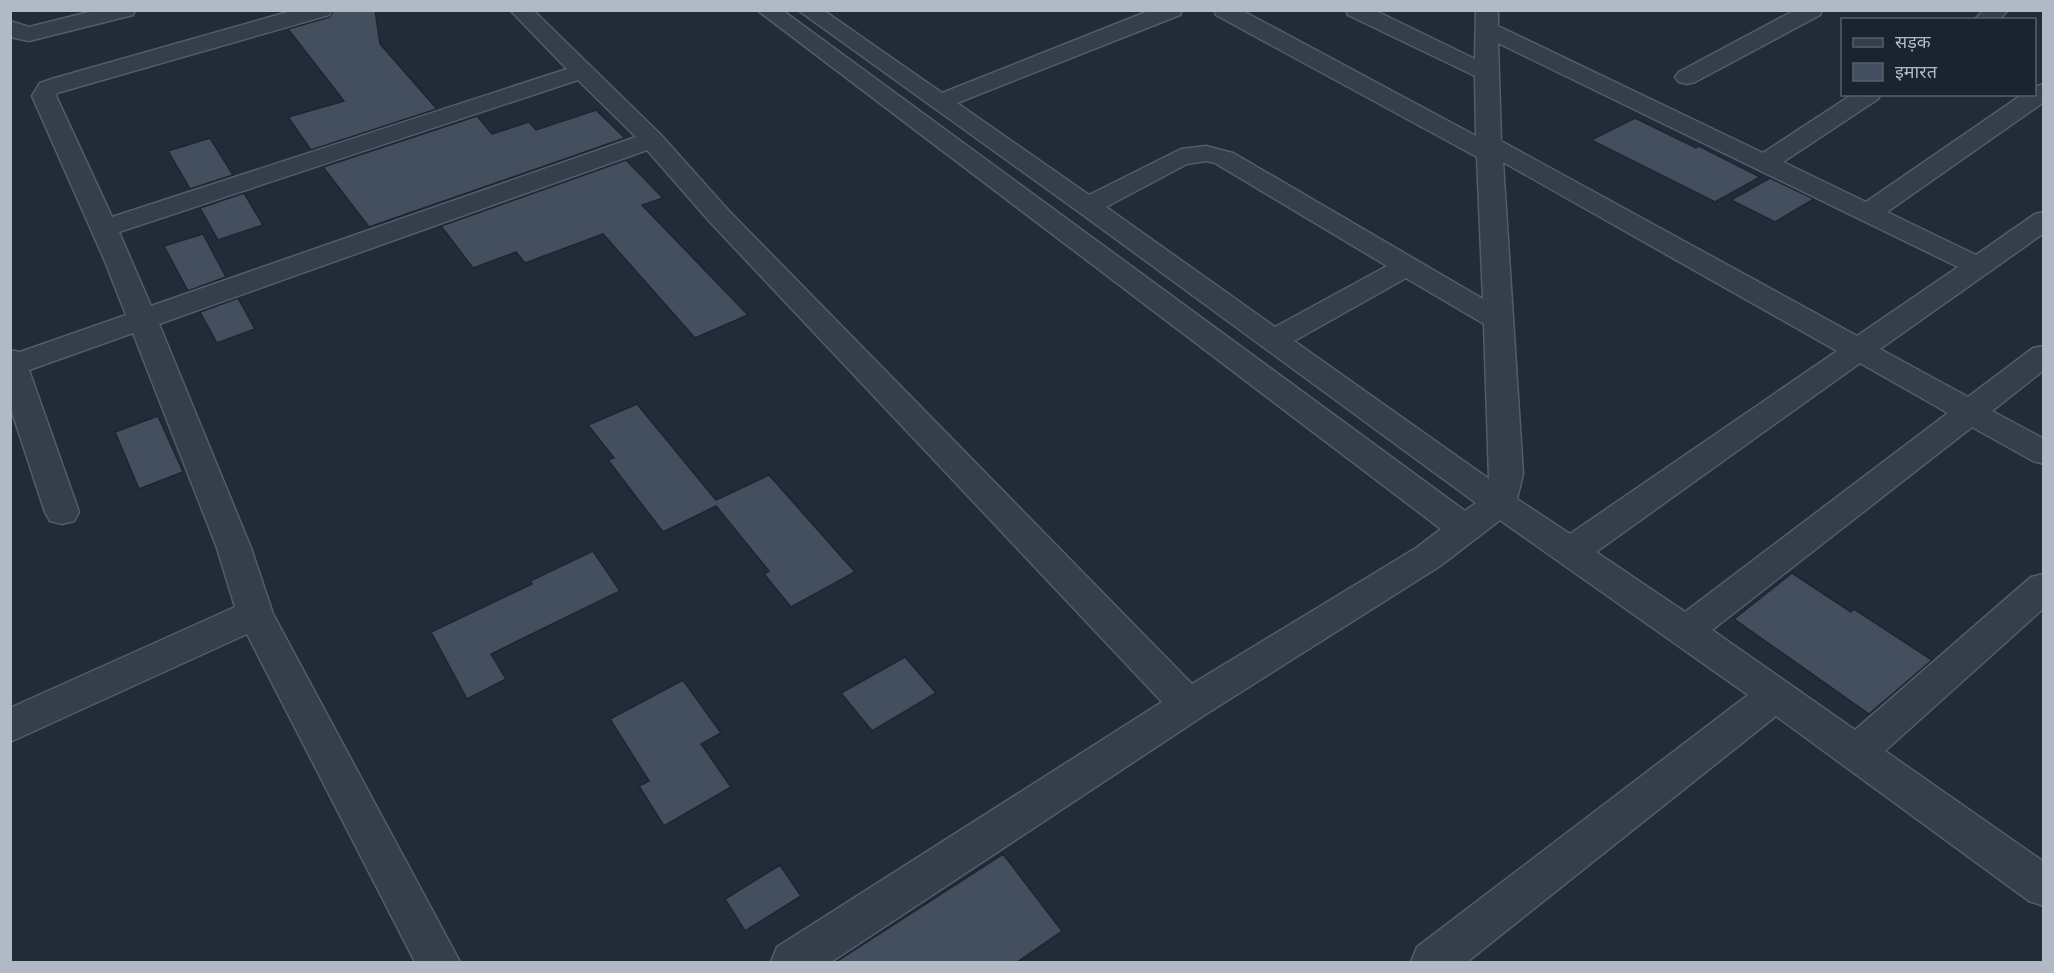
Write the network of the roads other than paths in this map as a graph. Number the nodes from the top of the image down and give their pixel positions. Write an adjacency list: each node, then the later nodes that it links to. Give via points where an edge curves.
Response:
1 (125, 10): 11 (street, via 29,34)
2 (321, 10): 24 (street, via 48,88 44,96)
3 (520, 10): 12 (street)
4 (766, 10): 37 (street)
5 (808, 10): 17 (street)
6 (1172, 10): 17 (street)
7 (1224, 10): 19 (street)
8 (1356, 10): 13 (street)
9 (1812, 10): 14 (street)
10 (1483, 17): 13 (street); 20 (street)
11 (10, 27)
12 (584, 71): 18 (street); 24 (street)
13 (1486, 73): 19 (street)
14 (1687, 77)
15 (1867, 96): 20 (street)
16 (2036, 96): 22 (street)
17 (939, 102): 21 (street)
18 (652, 140): 28 (street); 43 (street, via 727,224)
19 (1489, 149): 27 (street); 30 (street)
20 (1765, 163): 22 (street)
21 (1088, 206): 25 (street, via 1192,152 1208,151); 29 (street)
22 (1868, 213): 26 (street)
23 (2043, 220): 26 (street)
24 (105, 228): 28 (street)
25 (1407, 266): 27 (street); 29 (street)
26 (1978, 266): 30 (street)
27 (1498, 320): 35 (street, via 1507,474)
28 (143, 321): 32 (street); 40 (street, via 234,548)
29 (1274, 340): 35 (street)
30 (1858, 349): 33 (street); 38 (street)
31 (2043, 355): 33 (street)
32 (11, 364): 36 (street)
33 (1970, 412): 34 (street); 41 (street)
34 (2043, 453)
35 (1499, 503): 37 (street); 38 (street)
36 (62, 512)
37 (1466, 530): 43 (street)
38 (1570, 552): 41 (street)
39 (2043, 587): 45 (street)
40 (255, 614): 44 (street); 47 (street)
41 (1686, 631): 42 (street)
42 (1776, 695): 45 (street); 49 (street)
43 (1189, 705): 48 (street)
44 (10, 726)
45 (1856, 753): 46 (street)
46 (2043, 887)
47 (438, 963)
48 (793, 963)
49 (1433, 963)

